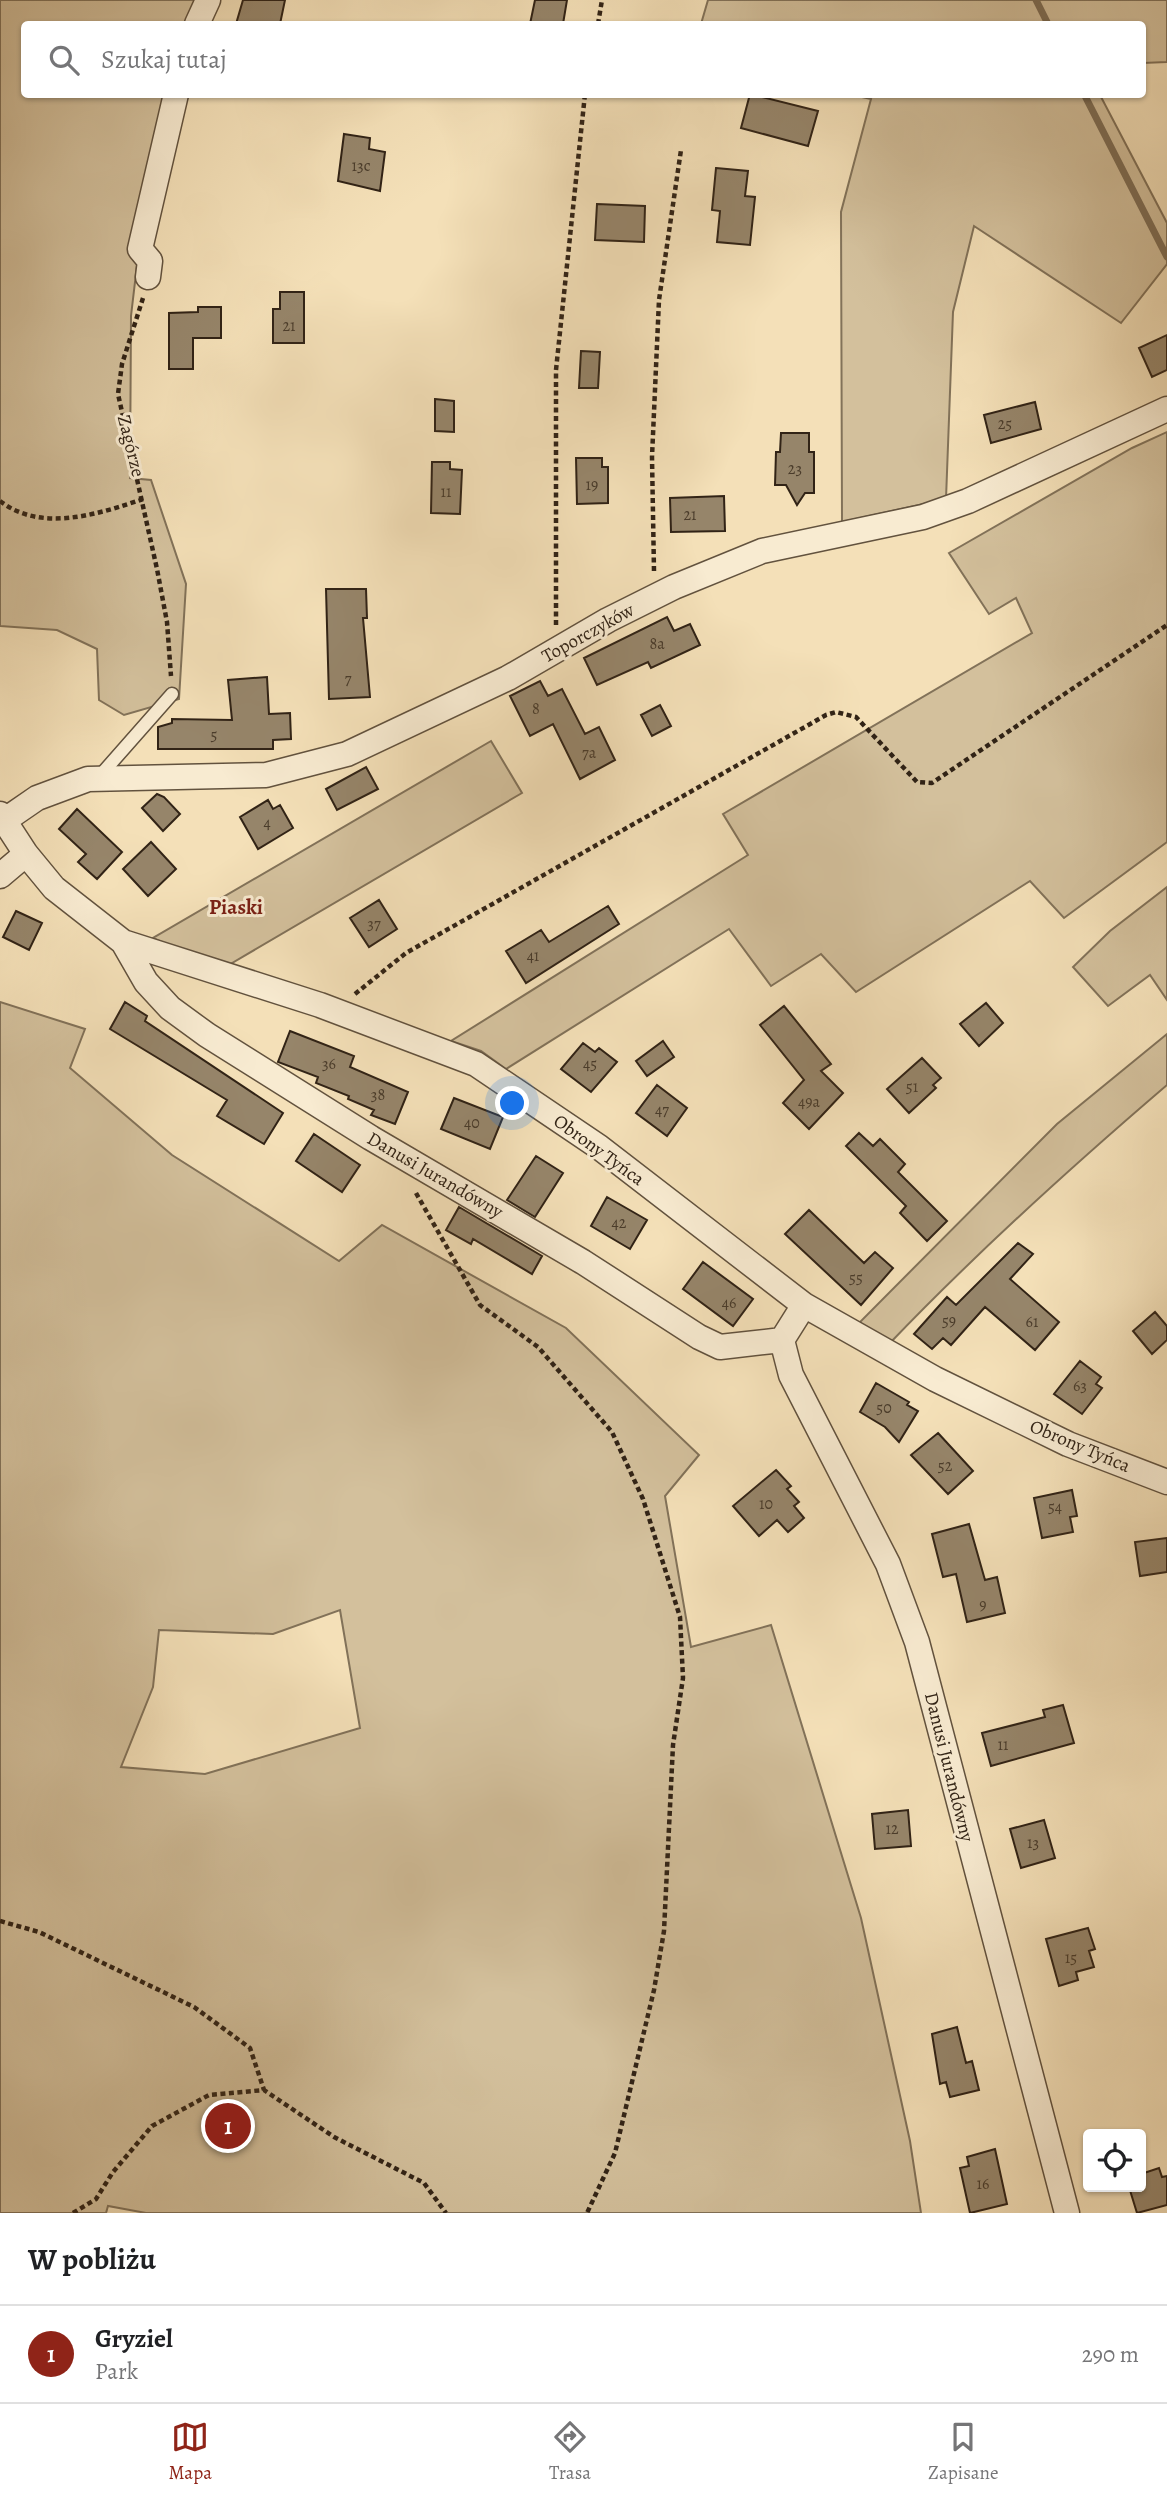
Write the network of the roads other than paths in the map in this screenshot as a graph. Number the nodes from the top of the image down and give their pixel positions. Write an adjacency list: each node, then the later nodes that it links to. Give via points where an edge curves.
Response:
1 (208, 0): 2 (street)
2 (198, 21)
3 (175, 98): 4 (street, via 140,249 150,261)
4 (148, 277)
5 (1167, 409): 7 (street, Toporczyków, via 968,501 923,517 762,551 660,594 508,678 347,754 255,776)
6 (172, 694): 7 (lane)
7 (97, 779): 8 (street, Toporczyków, via 37,798)
8 (2, 817): 9 (street, Obrony Tyńca)
9 (26, 854): 10 (street); 11 (street, Obrony Tyńca, via 54,888)
10 (0, 876)
11 (123, 942): 12 (street, Obrony Tyńca, via 336,1011 476,1065 599,1147); 13 (street, Danusi Jurandówny, via 146,982 170,1008 207,1035 699,1337 720,1347)
12 (804, 1305): 13 (street); 14 (street, Obrony Tyńca, via 935,1379 1068,1444)
13 (782, 1340): 15 (street, Danusi Jurandówny, via 791,1374 888,1564 916,1642)
14 (1167, 1482)
15 (1067, 2213)

